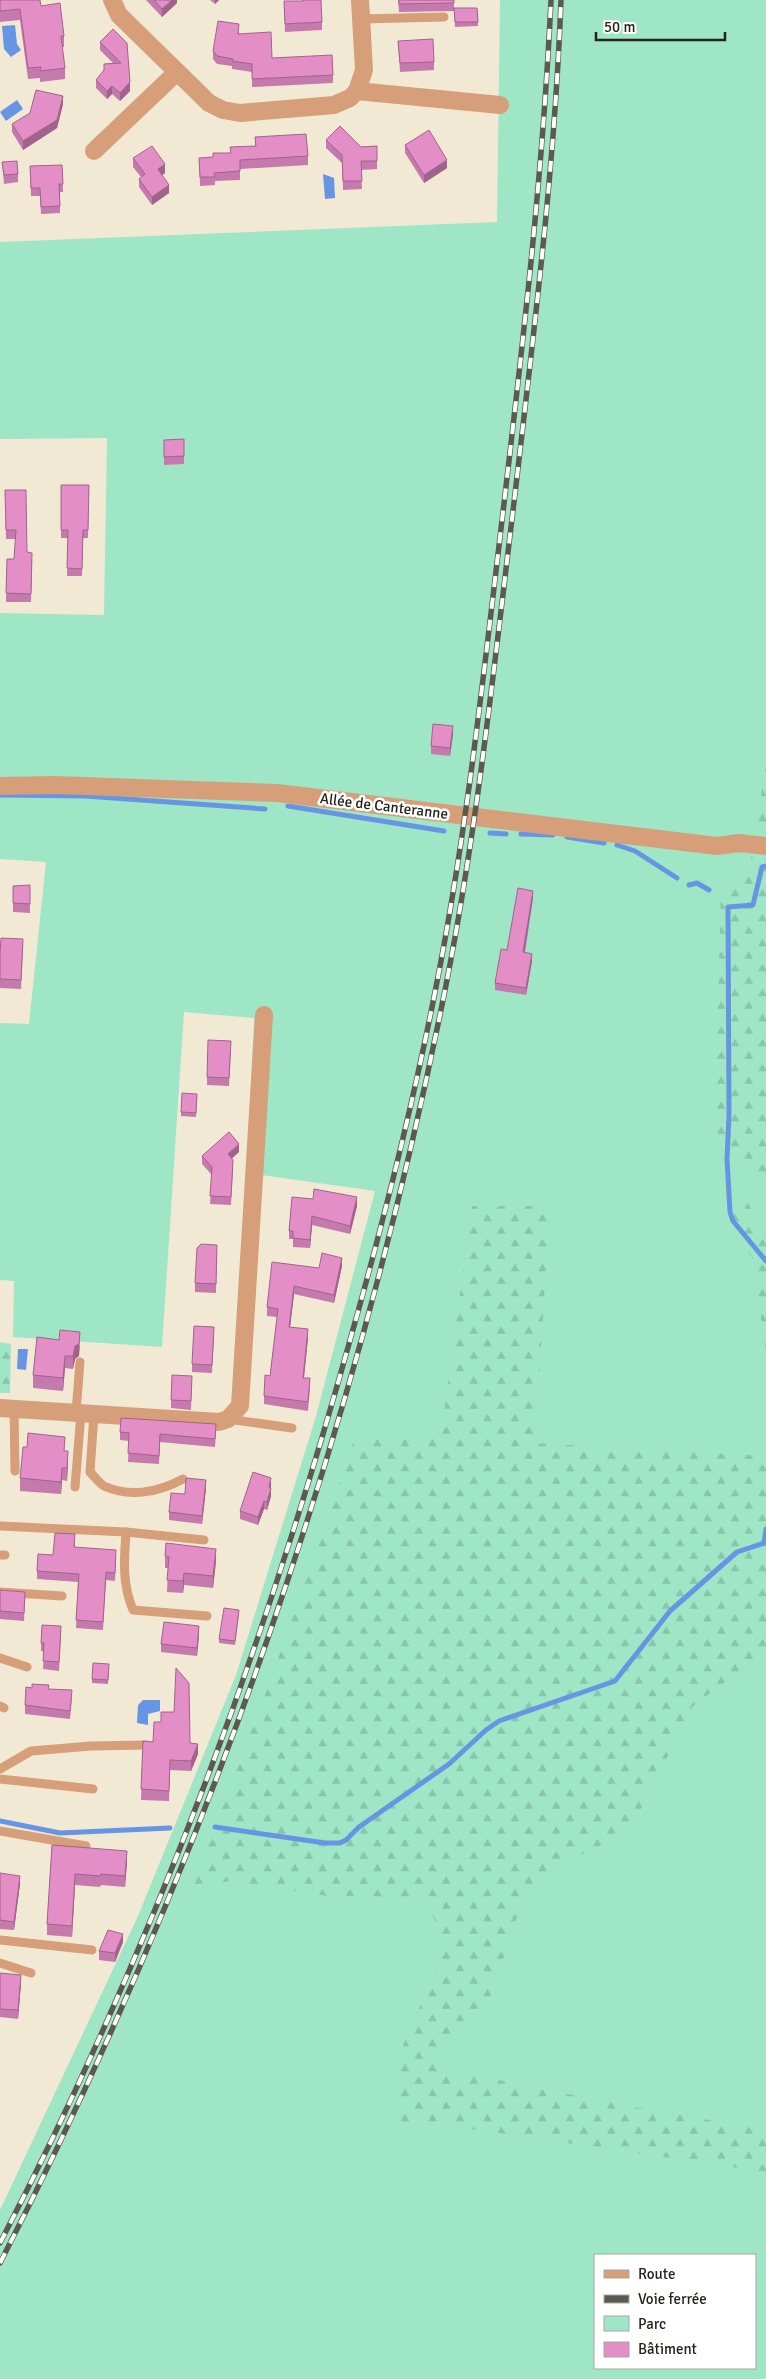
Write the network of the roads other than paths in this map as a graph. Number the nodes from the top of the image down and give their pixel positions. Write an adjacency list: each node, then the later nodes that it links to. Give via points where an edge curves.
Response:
1 (112, 0): 5 (street, via 119,15)
2 (360, 0): 4 (street)
3 (444, 17): 4 (lane)
4 (361, 18): 6 (street, via 364,70)
5 (177, 72): 6 (street, via 209,103 240,113 334,105); 8 (street)
6 (357, 91): 7 (street)
7 (500, 105)
8 (94, 151)
9 (0, 786): 10 (street, Allée de Canteranne, via 277,794 718,846 739,843)
10 (766, 846)
11 (264, 1015): 15 (street, via 247,1265 242,1400)
12 (80, 1362): 14 (lane)
13 (7, 1408): 14 (street); 17 (lane)
14 (84, 1413): 15 (street, via 219,1422); 18 (lane, via 90,1472 103,1486 137,1493 155,1492); 19 (lane)
15 (228, 1419): 16 (lane)
16 (292, 1428)
17 (15, 1471)
18 (183, 1479)
19 (75, 1487)
20 (0, 1526): 21 (lane)
21 (126, 1532): 22 (lane); 25 (lane, via 126,1593 133,1610)
22 (204, 1540)
23 (0, 1592): 24 (lane)
24 (62, 1596)
25 (207, 1616)
26 (0, 1658): 27 (lane)
27 (27, 1667)
28 (146, 1745): 29 (lane, via 31,1751)
29 (0, 1769)
30 (0, 1779): 31 (lane)
31 (93, 1789)
32 (0, 1832): 33 (lane)
33 (86, 1846)
34 (0, 1940): 35 (lane)
35 (92, 1950)
36 (0, 1963): 37 (lane)
37 (31, 1973)

